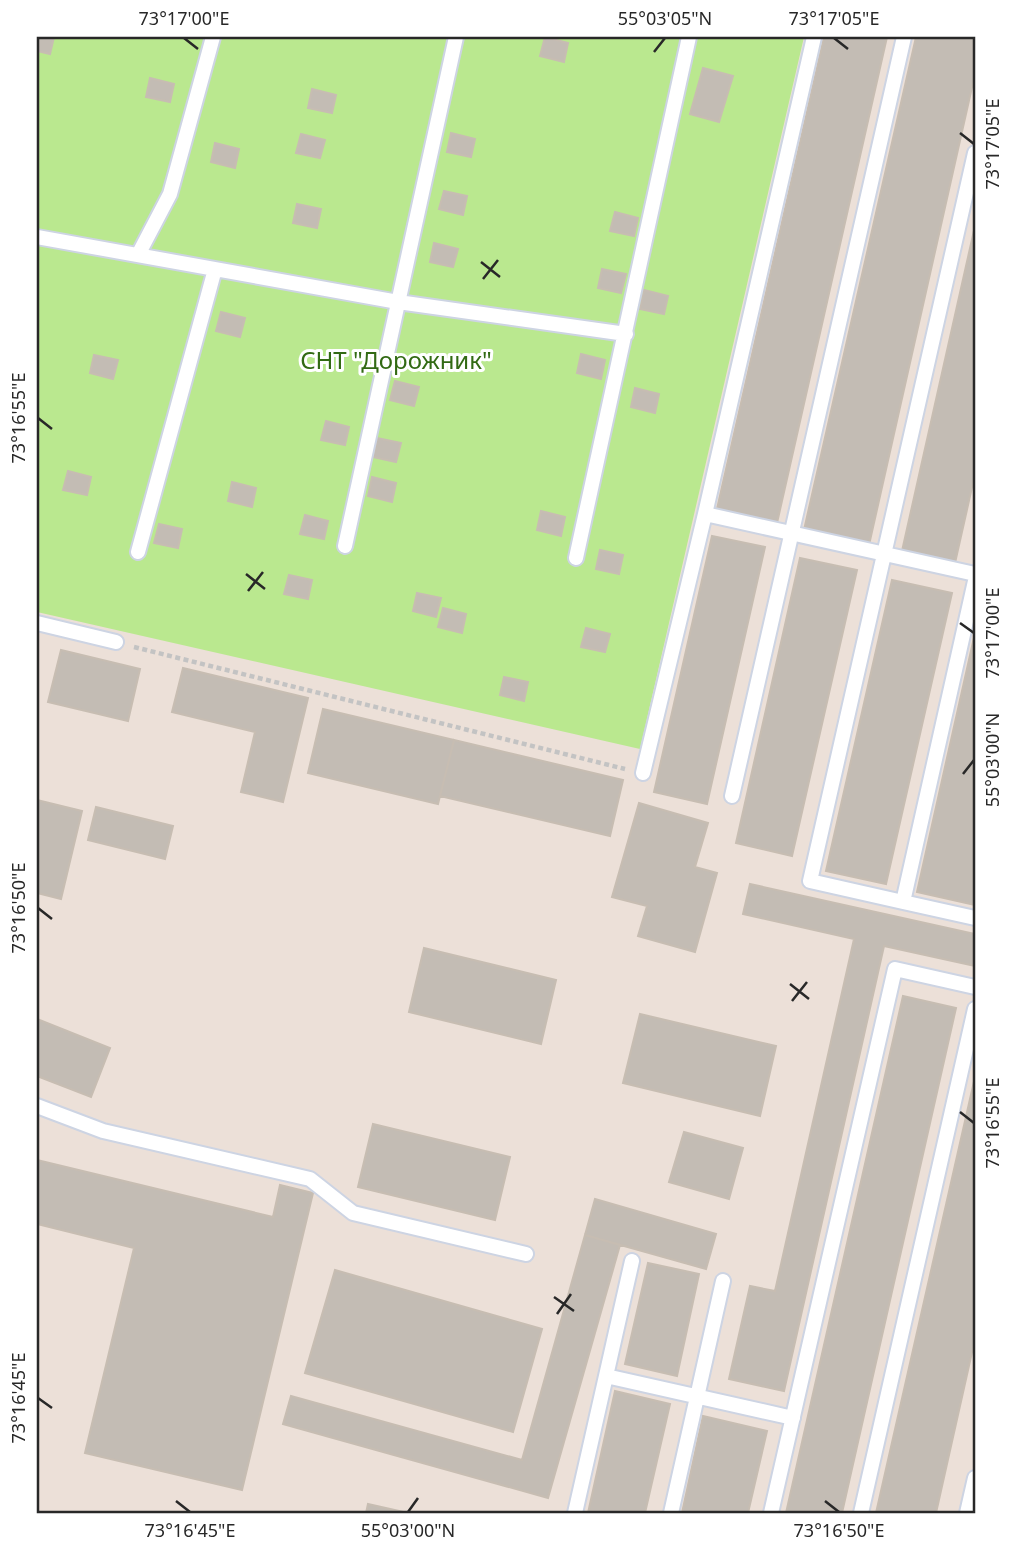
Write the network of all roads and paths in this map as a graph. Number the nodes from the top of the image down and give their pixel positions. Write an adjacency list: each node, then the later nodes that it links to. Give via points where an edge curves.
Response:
1 (213, 37): 8 (lane, via 170,194)
2 (456, 37): 10 (lane)
3 (689, 37): 11 (lane)
4 (814, 37): 12 (lane)
5 (904, 37): 13 (lane)
6 (975, 153): 16 (lane)
7 (37, 237): 8 (lane)
8 (138, 255): 9 (lane)
9 (215, 269): 10 (lane); 15 (lane)
10 (398, 302): 11 (lane); 14 (lane)
11 (626, 334): 17 (lane)
12 (705, 514): 13 (lane); 22 (lane)
13 (792, 533): 16 (lane); 23 (lane)
14 (345, 546)
15 (138, 552)
16 (884, 554): 18 (lane); 24 (lane, via 810,881)
17 (576, 558)
18 (975, 574)
19 (975, 581): 24 (lane)
20 (37, 623): 21 (lane)
21 (116, 642): 22 (path)
22 (643, 773)
23 (732, 796)
24 (903, 902): 25 (lane)
25 (975, 918)
26 (975, 987): 34 (lane, via 895,969)
27 (975, 1009): 39 (lane)
28 (37, 1106): 29 (lane, via 103,1131 310,1179 353,1213)
29 (526, 1254)
30 (632, 1261): 32 (lane)
31 (723, 1282): 33 (lane)
32 (606, 1376): 33 (lane); 36 (lane)
33 (697, 1396): 34 (lane); 37 (lane)
34 (793, 1418): 38 (lane)
35 (975, 1478): 40 (lane)
36 (575, 1513)
37 (671, 1513)
38 (771, 1513)
39 (861, 1513)
40 (967, 1513)

